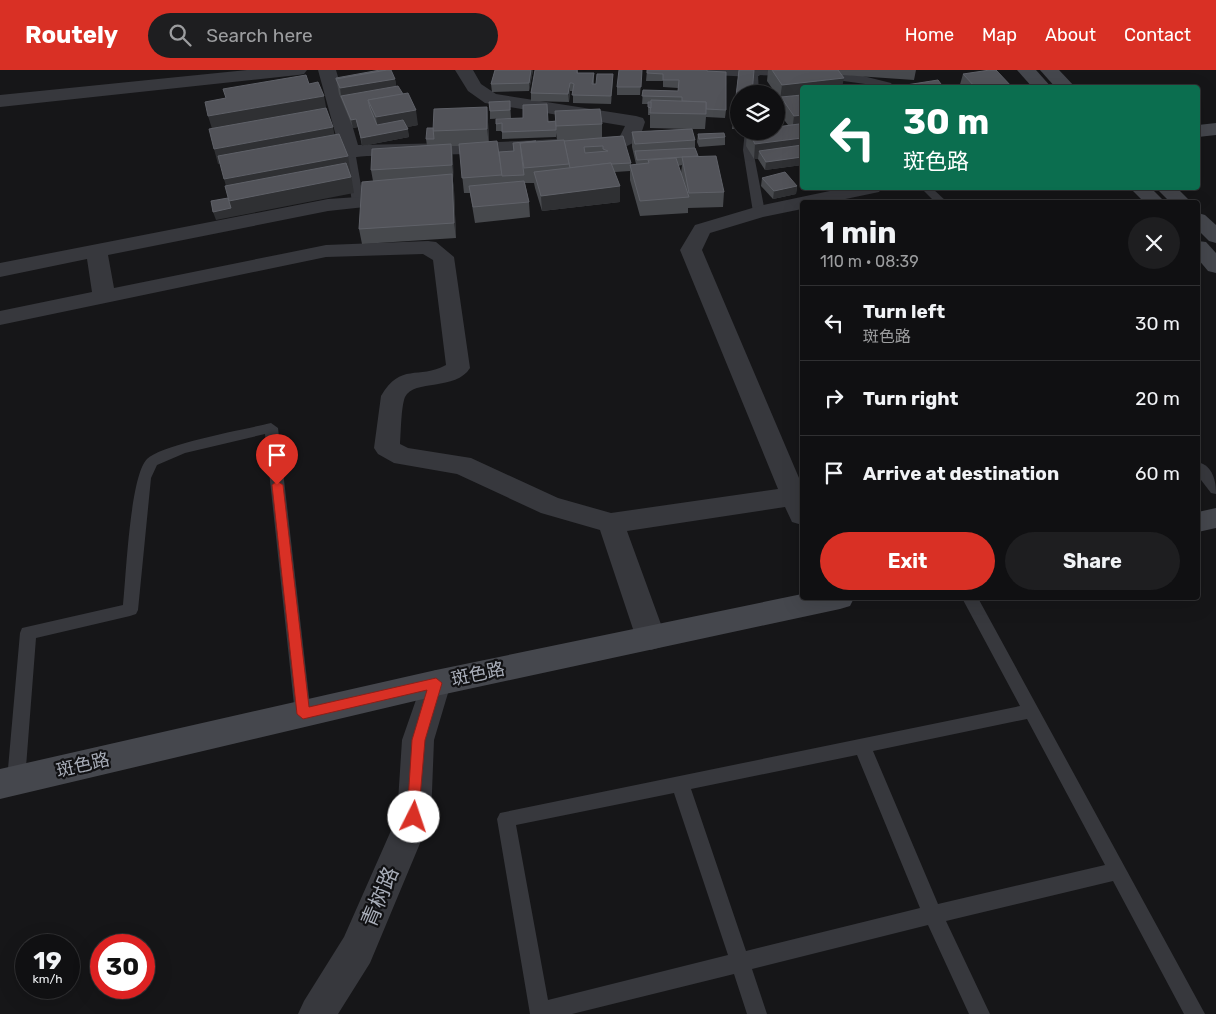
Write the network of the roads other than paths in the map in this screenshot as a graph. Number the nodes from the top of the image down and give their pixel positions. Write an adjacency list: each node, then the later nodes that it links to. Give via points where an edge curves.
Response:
1 (298, 70): 10 (street)
2 (327, 70): 16 (street)
3 (464, 70): 16 (street, via 474,87 491,99 636,122 632,136 625,141 518,147)
4 (713, 70): 5 (street)
5 (753, 72): 6 (lane); 8 (lane)
6 (798, 74)
7 (816, 75): 9 (lane, via 863,79)
8 (755, 85)
9 (888, 85)
10 (0, 101)
11 (800, 104): 12 (lane)
12 (785, 106)
13 (1216, 129): 14 (street)
14 (1200, 131)
15 (751, 140): 28 (lane, via 748,150)
16 (350, 151): 17 (street); 26 (lane)
17 (296, 160)
18 (862, 190): 22 (street)
19 (928, 190): 23 (lane)
20 (1142, 190): 24 (street)
21 (1168, 190): 25 (street)
22 (813, 200)
23 (939, 200)
24 (1152, 200)
25 (1180, 200)
26 (358, 202): 32 (street)
27 (800, 203): 28 (street)
28 (759, 212): 39 (street, via 702,229 691,250)
29 (1200, 221): 30 (street)
30 (1216, 237)
31 (1200, 249): 33 (street)
32 (97, 250): 34 (street); 35 (street)
33 (1216, 266)
34 (0, 270)
35 (104, 296): 36 (street); 42 (street, via 326,251 428,247 443,257 458,368 444,376 404,383 393,396 387,448 403,456 462,465 550,506)
36 (0, 318)
37 (1200, 469): 38 (lane)
38 (1216, 489)
39 (799, 506): 42 (street)
40 (1216, 518): 41 (street)
41 (1200, 522)
42 (611, 523): 45 (street)
43 (829, 600): 45 (street, 斑色路)
44 (971, 600): 47 (lane)
45 (651, 638): 46 (street, 斑色路)
46 (436, 683): 48 (street, 斑色路); 56 (street, 青树路, via 418,740 414,817 357,950)
47 (1032, 711): 49 (lane); 52 (lane)
48 (303, 714): 50 (street, 斑色路); 50 (lane, via 271,428 181,449 152,462 144,478 130,610 28,633)
49 (862, 746): 51 (lane); 53 (lane)
50 (8, 782)
51 (680, 783): 54 (lane); 55 (lane, via 506,819)
52 (1118, 870): 53 (lane); 59 (lane)
53 (932, 913): 54 (lane); 58 (lane)
54 (740, 963): 55 (lane); 57 (lane)
55 (540, 1013)
56 (317, 1014)
57 (757, 1014)
58 (980, 1014)
59 (1195, 1014)

